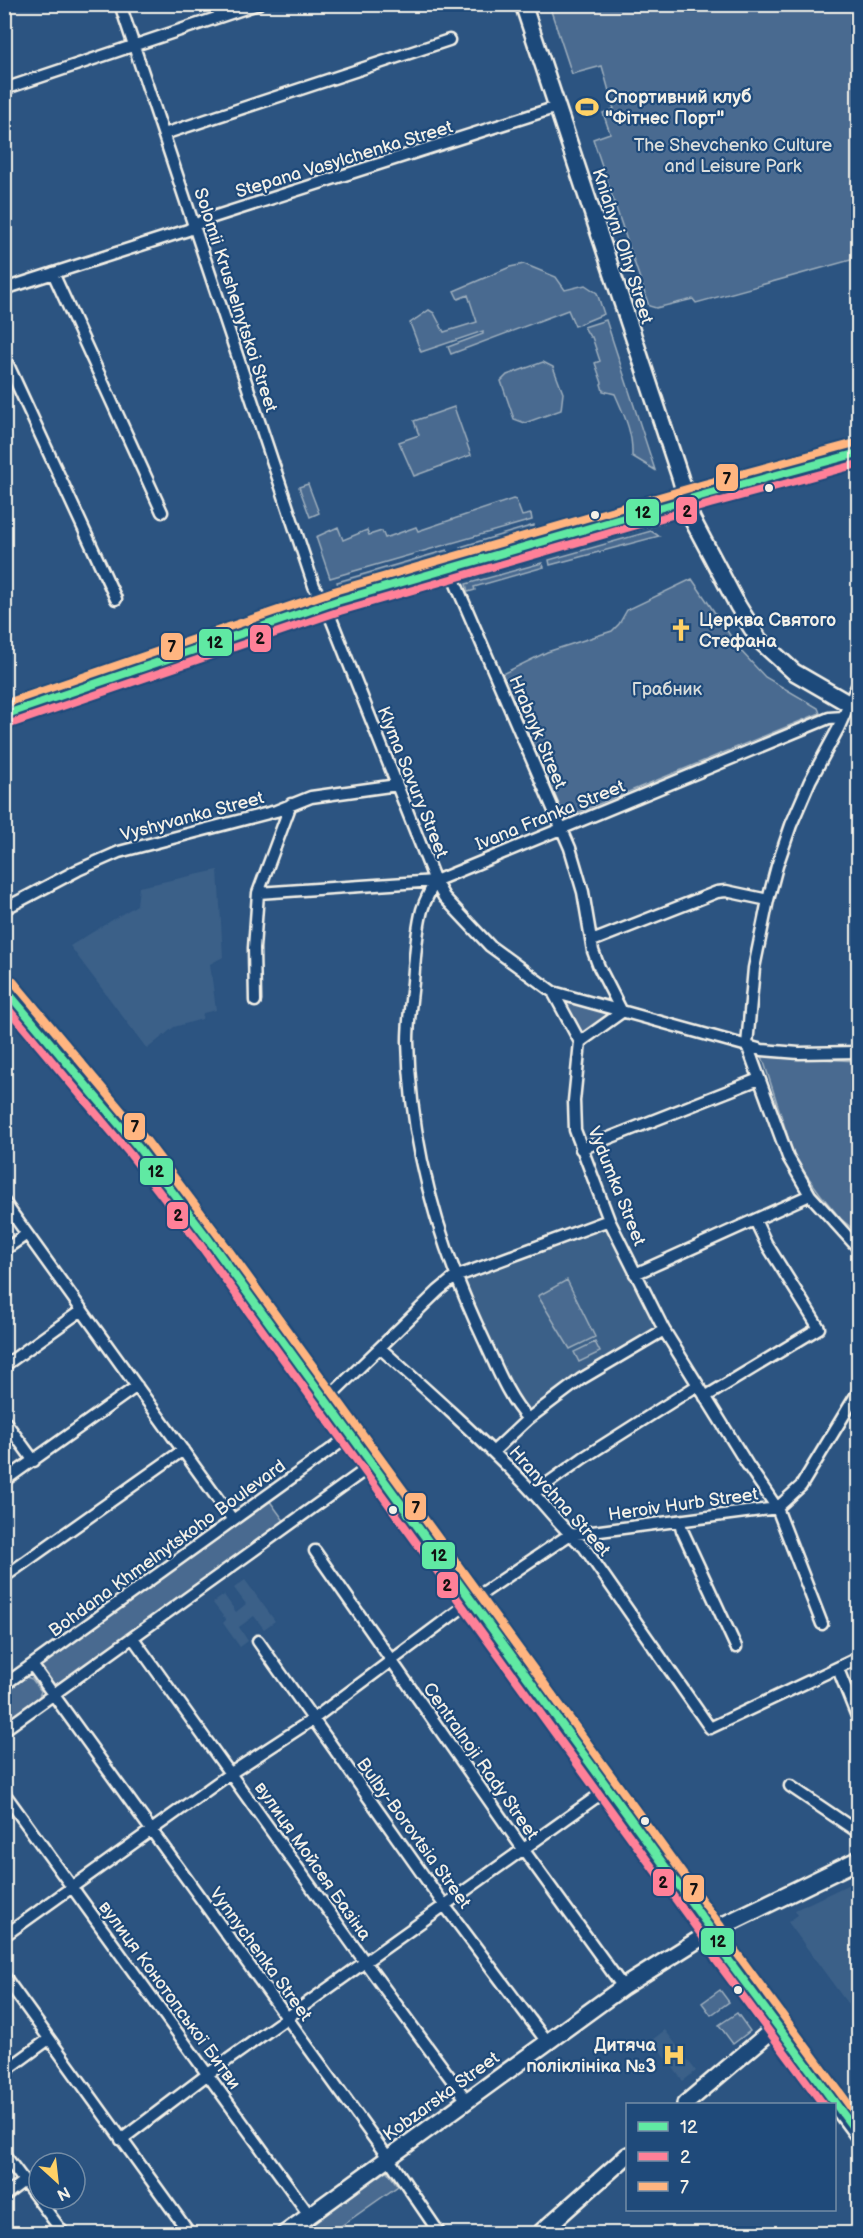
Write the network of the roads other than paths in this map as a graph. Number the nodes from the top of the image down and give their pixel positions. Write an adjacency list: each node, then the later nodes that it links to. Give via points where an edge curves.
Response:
1 (120, 4): 5 (street, Solomii Krushelnytskoi Street)
2 (258, 4): 5 (street)
3 (523, 4): 7 (street, Kniahyni Olhy Street)
4 (449, 40): 8 (street)
5 (134, 46): 6 (street); 8 (street, Solomii Krushelnytskoi Street)
6 (4, 89)
7 (557, 107): 9 (street, Stepana Vasylchenka Street); 14 (street, Kniahyni Olhy Street)
8 (164, 134): 9 (street, Solomii Krushelnytskoi Street)
9 (194, 226): 10 (street, Stepana Vasylchenka Street); 18 (street, Solomii Krushelnytskoi Street)
10 (53, 273): 11 (street, Stepana Vasylchenka Street); 15 (street)
11 (4, 289)
12 (4, 356): 17 (street)
13 (858, 453): 14 (main road)
14 (686, 500): 16 (main road); 20 (street, Kniahyni Olhy Street, via 717,569 759,640 795,672)
15 (162, 512)
16 (449, 568): 18 (main road); 24 (street, Hrabnyk Street)
17 (116, 599)
18 (324, 606): 21 (main road); 22 (street, Klyma Savury Street)
19 (858, 684): 20 (street)
20 (850, 710): 24 (street, Ivana Franka Street); 27 (street, via 810,781 791,825)
21 (4, 715)
22 (397, 785): 23 (street, Vyshyvanka Street, via 311,797); 25 (street, Klyma Savury Street)
23 (291, 804): 26 (street); 28 (street, Vyshyvanka Street, via 118,852)
24 (561, 828): 25 (street, Ivana Franka Street); 29 (street, Hrabnyk Street, via 578,873)
25 (435, 881): 26 (street, Ivana Franka Street); 31 (street, via 444,897 490,946); 47 (street, Klyma Savury Street, via 422,908 408,1040 421,1156)
26 (258, 893): 32 (street)
27 (768, 900): 29 (street, via 717,892); 35 (street, via 754,968)
28 (4, 909)
29 (591, 941): 33 (street, Hrabnyk Street, via 599,968)
30 (4, 987): 56 (main road, via 144,1155)
31 (553, 992): 33 (street); 34 (street)
32 (255, 1001)
33 (622, 1012): 34 (street); 35 (street)
34 (580, 1042): 38 (street, Vydumka Street, via 574,1101 575,1130)
35 (747, 1045): 36 (street, via 799,1053); 37 (street)
36 (858, 1052)
37 (759, 1079): 38 (street); 39 (street, via 788,1158)
38 (581, 1149): 41 (street, Vydumka Street)
39 (810, 1195): 42 (street); 44 (street)
40 (4, 1203): 43 (street)
41 (609, 1220): 46 (street, Vydumka Street); 47 (street)
42 (755, 1220): 46 (street); 55 (street, via 819,1328)
43 (27, 1234): 45 (street); 48 (street)
44 (858, 1248)
45 (4, 1250)
46 (635, 1274): 49 (street, Vydumka Street)
47 (455, 1277): 50 (street); 57 (street, Klyma Savury Street, via 496,1365)
48 (82, 1311): 51 (street); 53 (street)
49 (664, 1330): 52 (street, Vydumka Street); 57 (street, via 581,1379)
50 (380, 1348): 56 (street); 61 (street, Hranychna Street)
51 (4, 1366)
52 (698, 1385): 55 (street, Vydumka Street); 65 (street)
53 (137, 1386): 60 (street); 62 (street)
54 (858, 1392): 66 (street, Heroiv Hurb Street, via 801,1486)
55 (705, 1397): 66 (street, Vydumka Street)
56 (326, 1400): 59 (main road)
57 (528, 1419): 61 (street)
58 (4, 1420): 62 (street)
59 (351, 1435): 63 (main road); 67 (street, Bohdana Khmelnytskoho Boulevard)
60 (183, 1450): 67 (street); 71 (street)
61 (493, 1452): 65 (street, Hranychna Street)
62 (34, 1461): 64 (street)
63 (372, 1465): 72 (main road); 74 (street)
64 (4, 1481)
65 (534, 1493): 69 (street, Hranychna Street)
66 (777, 1508): 68 (street, Heroiv Hurb Street); 73 (street, Vydumka Street)
67 (233, 1520): 79 (street, Bohdana Khmelnytskoho Boulevard)
68 (680, 1522): 69 (street, Heroiv Hurb Street); 76 (street)
69 (569, 1535): 72 (street, Heroiv Hurb Street); 80 (street, Hranychna Street, via 584,1547 710,1728)
70 (315, 1551): 78 (street, Centralnoji Rady Street)
71 (4, 1577)
72 (471, 1601): 78 (street, Heroiv Hurb Street); 88 (main road)
73 (822, 1624)
74 (134, 1638): 82 (street); 86 (street, вулиця Мойсея Базіна)
75 (258, 1641): 84 (street, Bulby-Borovtsia Street)
76 (736, 1647)
77 (858, 1658): 80 (street)
78 (390, 1660): 84 (street, Heroiv Hurb Street); 92 (street, Centralnoji Rady Street)
79 (32, 1665): 81 (street, Bohdana Khmelnytskoho Boulevard); 82 (street)
80 (838, 1669): 83 (street)
81 (4, 1685)
82 (52, 1695): 85 (street); 90 (street, Vynnychenka Street)
83 (858, 1719)
84 (312, 1720): 86 (street, Heroiv Hurb Street); 95 (street, Bulby-Borovtsia Street)
85 (4, 1730)
86 (231, 1773): 90 (street, Heroiv Hurb Street); 98 (street, вулиця Мойсея Базіна)
87 (790, 1786): 91 (street)
88 (609, 1788): 92 (street); 96 (main road)
89 (4, 1793): 94 (street, вулиця Конотопської Битви)
90 (152, 1830): 94 (street, Heroiv Hurb Street); 101 (street, Vynnychenka Street)
91 (858, 1832)
92 (523, 1849): 95 (street); 100 (street, Centralnoji Rady Street)
93 (858, 1860): 96 (main road)
94 (72, 1888): 97 (street, Heroiv Hurb Street); 106 (street, вулиця Конотопської Битви)
95 (445, 1906): 98 (street); 104 (street, Bulby-Borovtsia Street)
96 (711, 1931): 100 (street, Kobzarska Street); 102 (main road)
97 (4, 1936)
98 (365, 1962): 101 (street); 107 (street, вулиця Мойсея Базіна)
99 (4, 1976): 103 (street)
100 (623, 1987): 104 (street, Kobzarska Street)
101 (286, 2017): 106 (street); 115 (street, Vynnychenka Street)
102 (777, 2026): 108 (street); 109 (main road)
103 (49, 2039): 105 (street); 112 (street)
104 (547, 2042): 107 (street, Kobzarska Street)
105 (4, 2072)
106 (208, 2074): 112 (street); 118 (street, вулиця Конотопської Битви)
107 (468, 2102): 115 (street, Kobzarska Street)
108 (686, 2103)
109 (835, 2103)
110 (836, 2105): 111 (main road)
111 (858, 2134)
112 (121, 2140): 120 (street)
113 (4, 2154): 116 (street)
114 (626, 2156): 123 (street)
115 (389, 2159): 118 (street, Kobzarska Street); 122 (street, Vynnychenka Street)
116 (24, 2181): 117 (street); 119 (street)
117 (4, 2196)
118 (310, 2216): 121 (street, Kobzarska Street)
119 (64, 2234)
120 (190, 2234)
121 (284, 2234)
122 (440, 2234)
123 (540, 2234)

